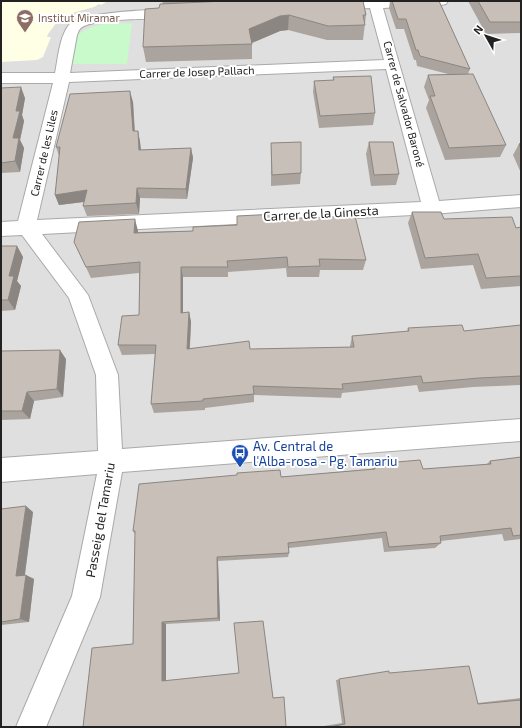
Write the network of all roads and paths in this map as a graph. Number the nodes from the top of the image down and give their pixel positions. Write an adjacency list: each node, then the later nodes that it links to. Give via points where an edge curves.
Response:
1 (441, 1): 2 (street)
2 (375, 2): 3 (street); 6 (street, Carrer de Salvador Baroné)
3 (321, 6)
4 (142, 8): 5 (street); 8 (street, Carrer de les Liles, via 90,20 74,27 70,35)
5 (187, 12)
6 (393, 64): 8 (street, Carrer de Josep Pallach); 10 (street, Carrer de Salvador Baroné)
7 (1, 78): 8 (street, Carrer de Josep Pallach)
8 (62, 78): 11 (street, Carrer de les Liles)
9 (521, 202): 10 (street, Carrer de la Ginesta)
10 (432, 208): 11 (street, Carrer de la Ginesta)
11 (26, 227): 12 (street, Carrer de la Ginesta); 14 (street, Passeig del Tamariu, via 81,302 107,375)
12 (1, 229)
13 (521, 430): 14 (street)
14 (111, 463): 15 (street); 16 (street, Passeig del Tamariu, via 86,597)
15 (1, 470)
16 (31, 727)

